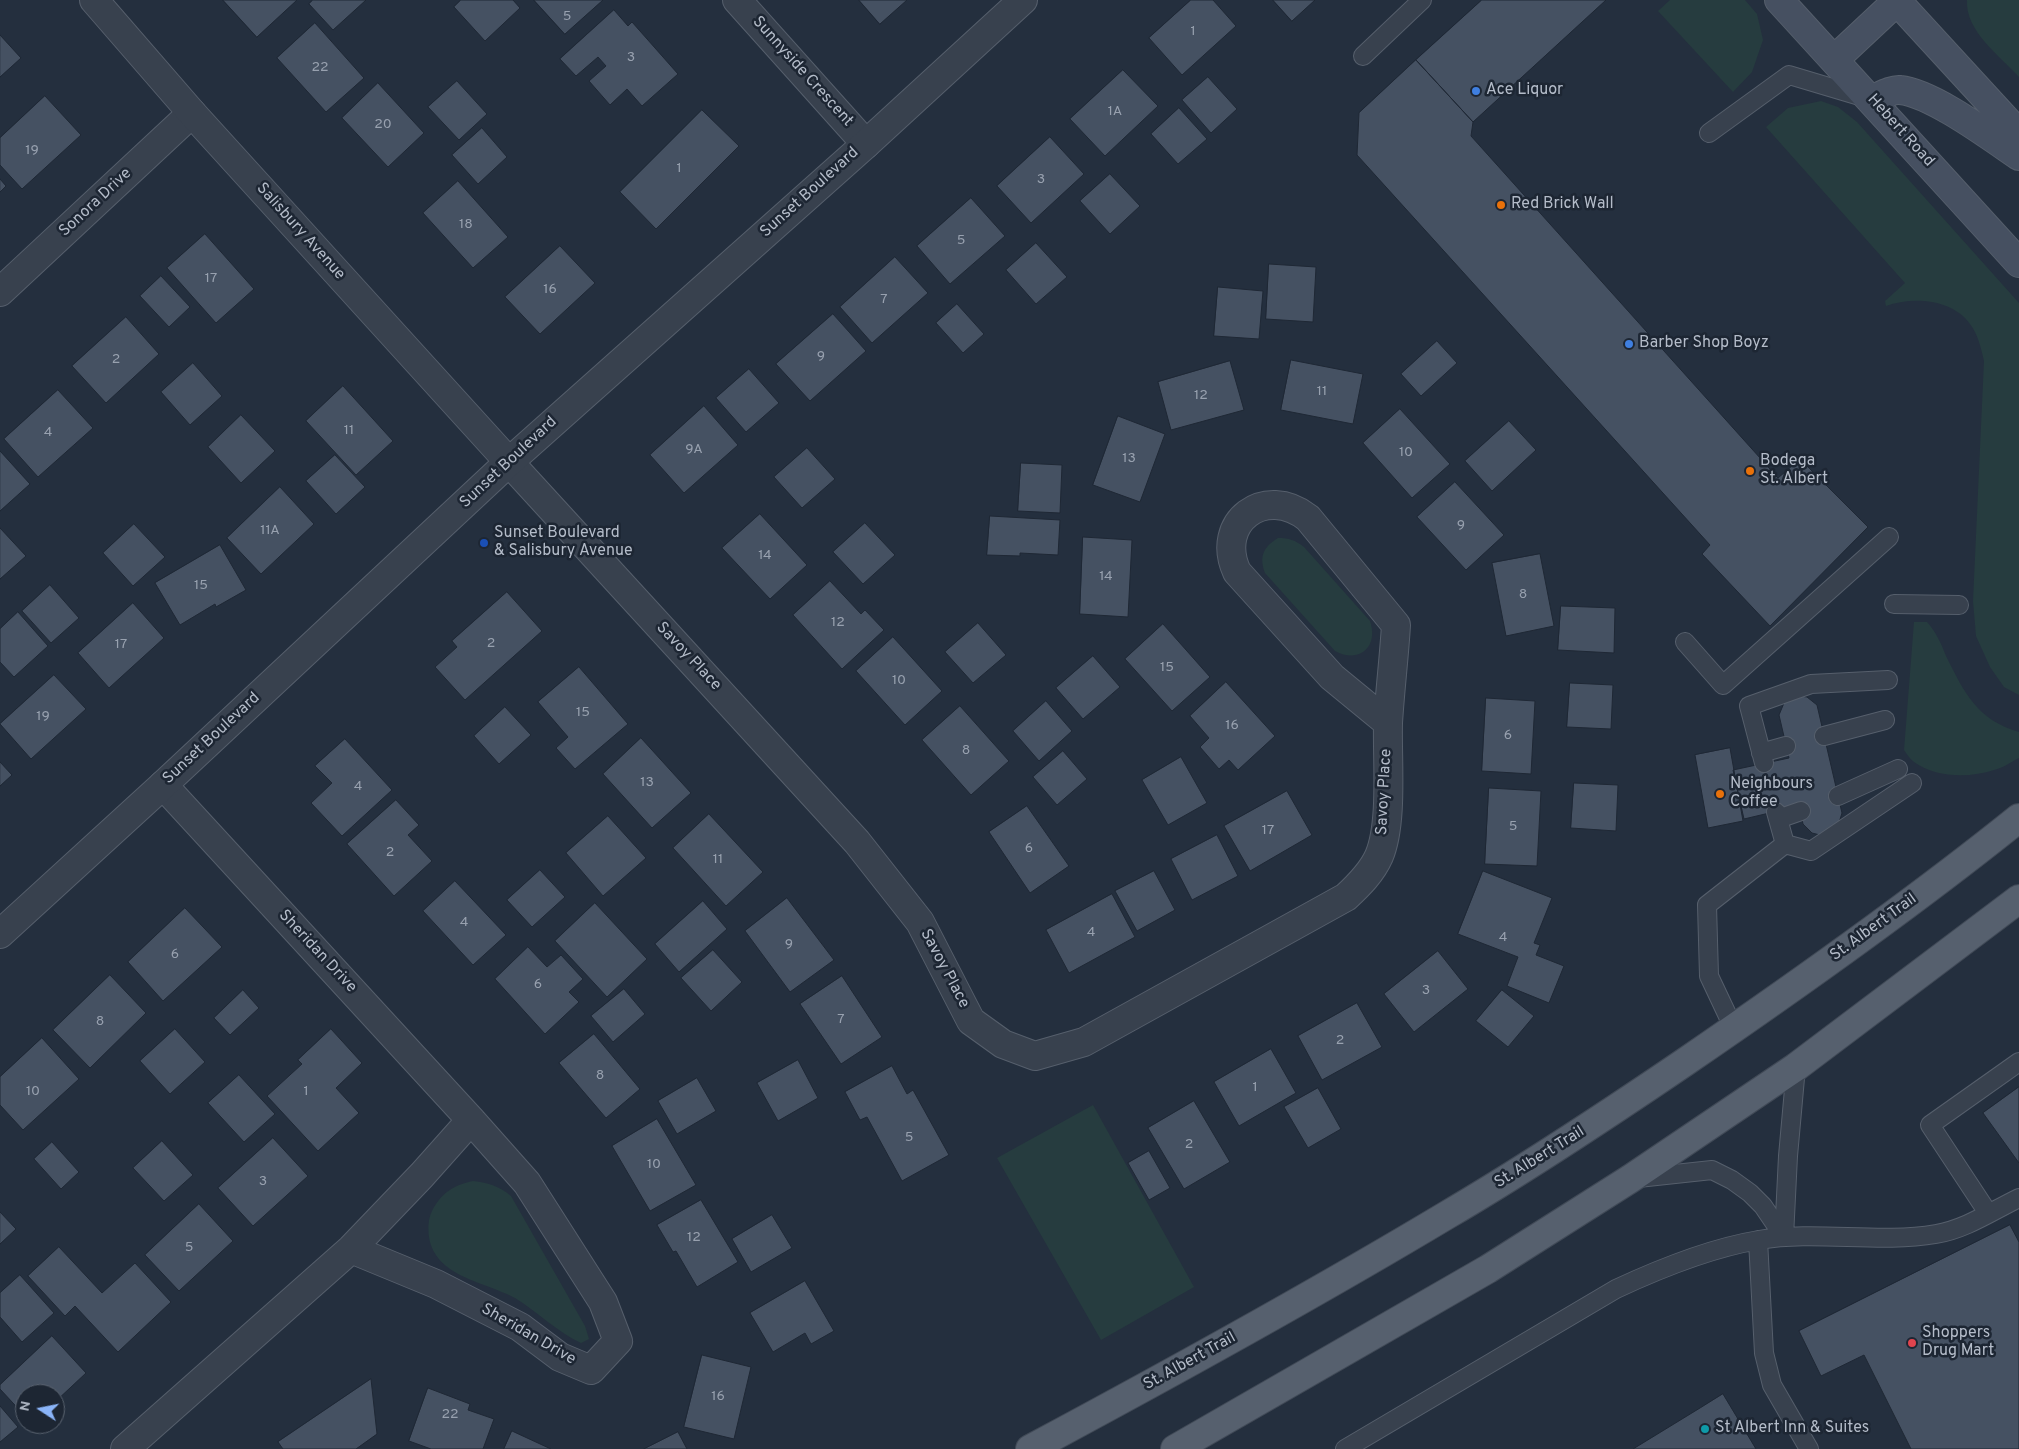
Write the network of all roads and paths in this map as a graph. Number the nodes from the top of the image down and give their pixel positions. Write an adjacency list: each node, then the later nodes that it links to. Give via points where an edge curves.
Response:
1 (94, 0): 10 (street, Salisbury Avenue)
2 (737, 0): 13 (street, Sunnyside Crescent)
3 (1023, 0): 13 (street, Sunset Boulevard)
4 (1422, 0): 7 (lane)
5 (1780, 0): 8 (main road, Hebert Road)
6 (1897, 0): 8 (main road); 12 (main road)
7 (1363, 56)
8 (1835, 59): 9 (main road, Hebert Road)
9 (1871, 100): 11 (lane, via 1789,75); 14 (main road, via 1898,89 1917,94 1972,124); 15 (main road, Hebert Road)
10 (192, 113): 16 (street, Sonora Drive); 17 (street, Salisbury Avenue)
11 (1709, 133)
12 (2019, 134)
13 (866, 144): 17 (street, Sunset Boulevard)
14 (2019, 156)
15 (2019, 263)
16 (0, 292)
17 (509, 462): 24 (street, Savoy Place, via 857,842 920,922 972,1021 1003,1044 1035,1056 1084,1042 1346,897 1359,885 1379,856 1384,840); 29 (street, Sunset Boulevard)
18 (1888, 537): 21 (lane, via 1723,685)
19 (1894, 604): 20 (lane)
20 (1959, 605)
21 (1685, 642)
22 (1888, 680): 26 (lane, via 1811,684 1749,706 1762,758)
23 (1885, 720): 25 (lane)
24 (1388, 723): 24 (street, Savoy Place, via 1396,625 1298,510 1272,504 1248,513 1233,534 1232,560 1237,572 1332,677)
25 (1824, 736)
26 (1786, 746)
27 (1898, 769): 30 (lane)
28 (1912, 783): 33 (lane, via 1811,851)
29 (163, 785): 35 (street, Sunset Boulevard); 39 (street, Sheridan Drive)
30 (1838, 796)
31 (1800, 810): 33 (lane, via 1777,815)
32 (2019, 818): 36 (main road, St. Albert Trail)
33 (1785, 844): 36 (lane, via 1707,905 1709,976)
34 (2019, 899): 38 (main road)
35 (0, 934)
36 (1734, 1029): 47 (main road, St. Albert Trail, via 1578,1134 1449,1215 1188,1364)
37 (2019, 1062): 42 (lane, via 1930,1125)
38 (1796, 1067): 40 (main road); 43 (lane)
39 (471, 1120): 45 (street); 45 (street, Sheridan Drive, via 527,1183 602,1302 618,1341 591,1370 560,1357 520,1327 436,1284)
40 (1630, 1179): 43 (lane, via 1712,1170 1750,1193); 48 (main road, via 1488,1269)
41 (2019, 1198): 42 (lane)
42 (1988, 1213): 43 (lane, via 1978,1220 1938,1234)
43 (1784, 1237): 44 (lane)
44 (1758, 1240): 49 (lane, via 1691,1259 1616,1289); 50 (lane, via 1764,1353 1772,1385)
45 (351, 1249): 46 (street)
46 (126, 1449)
47 (1030, 1449)
48 (1175, 1449)
49 (1345, 1449)
50 (1809, 1449)

